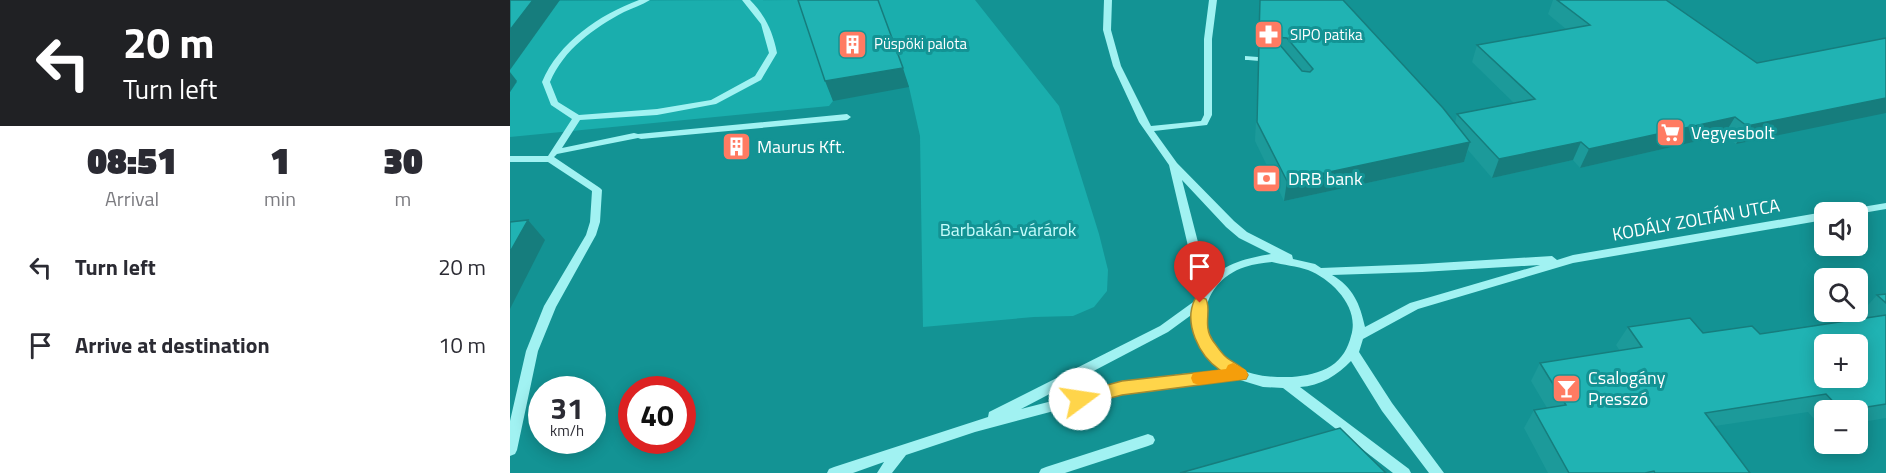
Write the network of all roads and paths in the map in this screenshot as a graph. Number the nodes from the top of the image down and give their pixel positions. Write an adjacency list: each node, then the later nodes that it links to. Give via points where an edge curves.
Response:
1 (645, 0): 8 (street, via 583,35 557,60 546,82 554,103)
2 (746, 0): 8 (street, via 760,13 773,53 758,78 712,102 657,112)
3 (1108, 0): 9 (street, via 1107,30 1117,66)
4 (1213, 0): 9 (street, via 1208,39 1208,115 1204,123)
5 (1248, 58): 6 (street)
6 (1281, 60)
7 (847, 117): 10 (street, via 637,136)
8 (577, 118): 10 (street)
9 (1149, 129): 12 (street)
10 (552, 156): 11 (street); 26 (street, via 597,190 595,222 550,306 532,351)
11 (510, 159)
12 (1174, 165): 17 (street, via 1243,235); 19 (street)
13 (1886, 206): 14 (street)
14 (1868, 209)
15 (1814, 218): 16 (street, KODÁLY ZOLTÁN UTCA)
16 (1573, 259): 18 (street, KODÁLY ZOLTÁN UTCA); 20 (street, KODÁLY ZOLTÁN UTCA, via 1414,306)
17 (1294, 260): 18 (street); 19 (street, via 1272,258 1232,268 1216,279)
18 (1323, 271): 20 (street, via 1340,283 1352,299 1359,317)
19 (1202, 298): 22 (street, via 1198,322 1205,342 1219,361); 24 (street, via 1164,329)
20 (1359, 335): 21 (street)
21 (1353, 353): 23 (street, via 1337,369 1314,380); 32 (street, via 1387,407)
22 (1240, 375): 23 (street); 24 (street, via 1122,388)
23 (1287, 384): 31 (street)
24 (975, 426): 27 (street)
25 (1148, 440): 30 (street)
26 (510, 450)
27 (902, 451): 28 (street); 29 (street)
28 (834, 473)
29 (884, 473)
30 (1046, 473)
31 (1404, 473)
32 (1437, 473)

